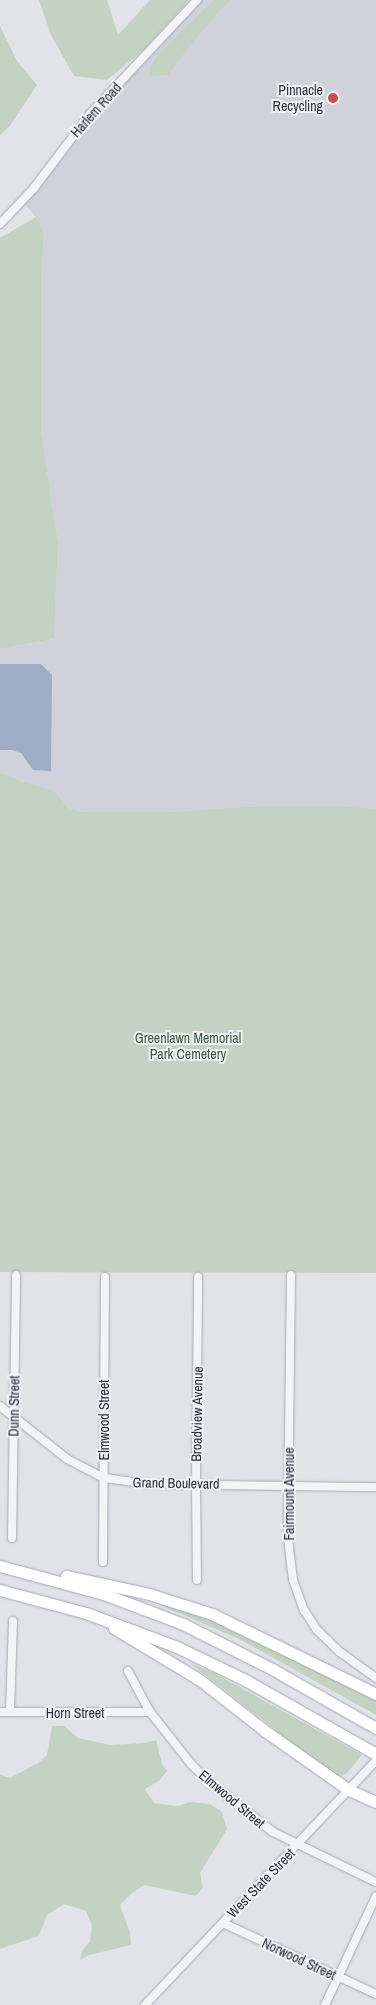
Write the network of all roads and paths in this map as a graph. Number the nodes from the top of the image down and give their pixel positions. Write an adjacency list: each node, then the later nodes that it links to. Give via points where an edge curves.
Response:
1 (197, 0): 2 (street, Harlem Road, via 90,114 34,188)
2 (0, 224)
3 (16, 1275): 8 (street, Dunn Street)
4 (291, 1275): 11 (street, Fairmount Avenue)
5 (105, 1277): 9 (street, Elmwood Street)
6 (198, 1277): 10 (street, Broadview Avenue)
7 (0, 1406): 8 (street, Grand Boulevard)
8 (14, 1419): 9 (street, Grand Boulevard, via 67,1459); 13 (street, Dunn Street)
9 (104, 1478): 10 (street, Grand Boulevard, via 147,1484); 14 (street, Elmwood Street)
10 (196, 1484): 11 (street, Grand Boulevard); 16 (street, Broadview Avenue)
11 (288, 1485): 12 (street, Grand Boulevard); 21 (street, Fairmount Avenue, via 290,1564 304,1610 329,1642)
12 (376, 1487)
13 (12, 1538)
14 (103, 1562)
15 (0, 1566): 22 (highway, via 114,1586 184,1604 229,1621); 26 (highway, via 104,1594 183,1624 272,1669)
16 (197, 1580)
17 (0, 1590): 18 (highway)
18 (86, 1613): 27 (highway, via 197,1656); 29 (highway, via 200,1680)
19 (13, 1621): 24 (street)
20 (128, 1671): 25 (street, Elmwood Street)
21 (376, 1678)
22 (376, 1694)
23 (0, 1712): 24 (street, Horn Street)
24 (10, 1712): 25 (street, Horn Street)
25 (150, 1712): 31 (street, Elmwood Street, via 191,1764 212,1784 265,1827)
26 (376, 1728)
27 (376, 1754)
28 (376, 1761): 29 (street, West State Street)
29 (349, 1790): 30 (highway); 31 (street, West State Street)
30 (376, 1802)
31 (298, 1844): 32 (street, Elmwood Street); 34 (street, West State Street)
32 (376, 1882)
33 (376, 1896): 35 (street)
34 (223, 1922): 35 (street, Norwood Street); 37 (street, West State Street)
35 (338, 1977): 36 (street, Norwood Street); 39 (street)
36 (376, 1994)
37 (147, 2003): 38 (street)
38 (159, 2005)
39 (325, 2005)

